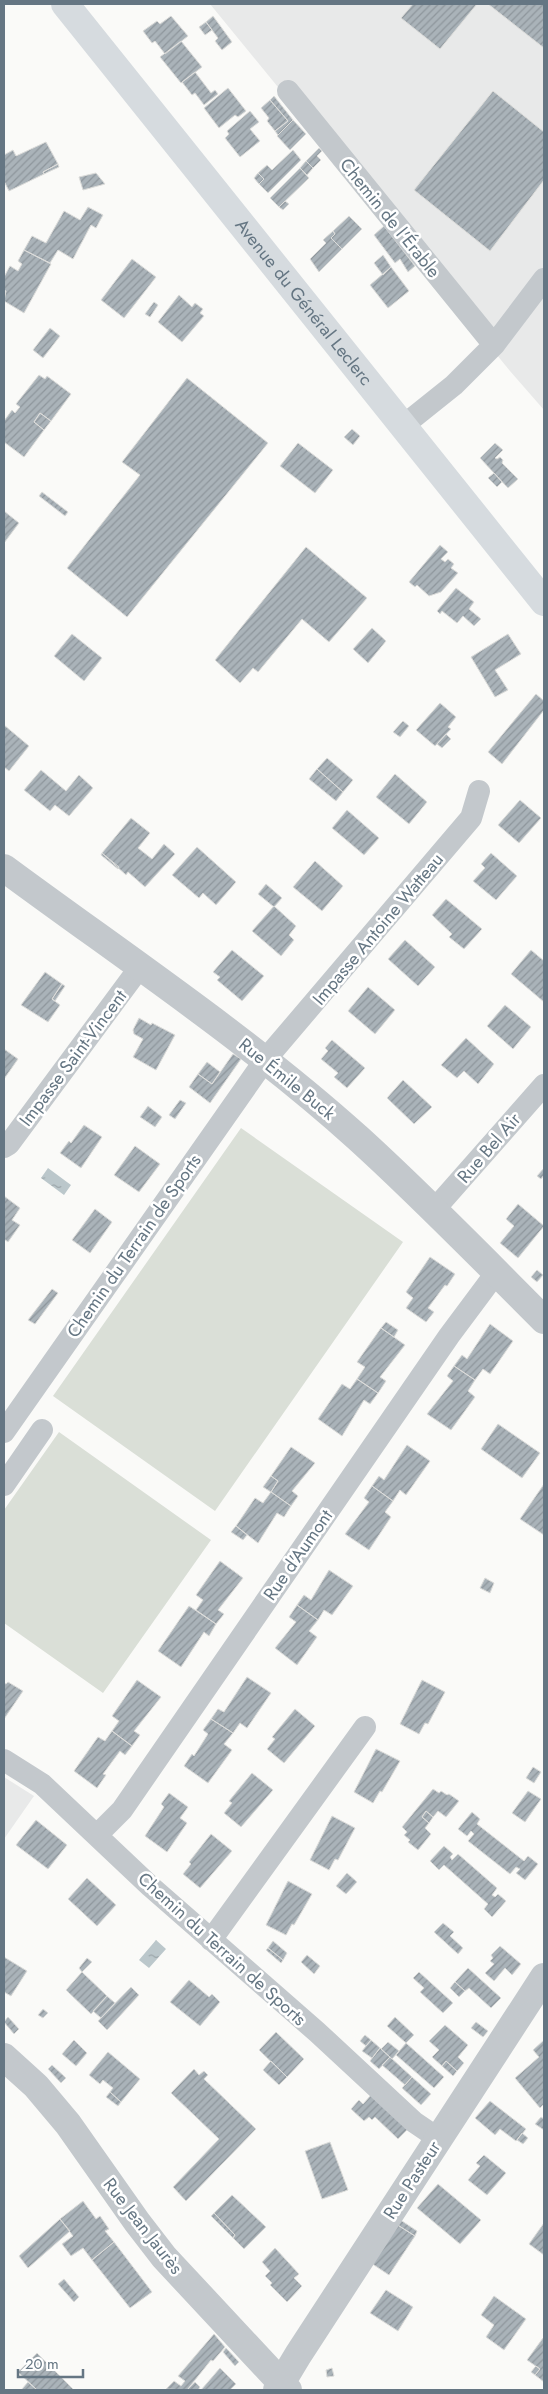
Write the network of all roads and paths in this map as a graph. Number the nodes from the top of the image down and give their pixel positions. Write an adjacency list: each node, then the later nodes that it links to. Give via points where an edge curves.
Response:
1 (65, 4): 5 (main road, Avenue du Général Leclerc)
2 (288, 91): 4 (street, Chemin de l'Érable)
3 (544, 279): 4 (street)
4 (494, 345): 5 (street, via 454,385)
5 (404, 425): 6 (main road, Avenue du Général Leclerc)
6 (544, 602)
7 (480, 791): 10 (street, Impasse Antoine Watteau, via 472,818)
8 (4, 868): 9 (street, Rue Émile Buck)
9 (140, 967): 10 (street, Rue Émile Buck); 12 (street, Impasse Saint-Vincent)
10 (265, 1060): 13 (street, Rue Émile Buck, via 358,1138); 17 (street, Chemin du Terrain de Sports)
11 (544, 1085): 13 (street, Rue Bel Air)
12 (4, 1147)
13 (433, 1212): 14 (street, Rue Émile Buck)
14 (496, 1273): 15 (street, Rue Émile Buck); 21 (street, Rue d'Aumont, via 449,1336 122,1810)
15 (544, 1320)
16 (42, 1430): 18 (street)
17 (4, 1432)
18 (4, 1485)
19 (365, 1727): 22 (street)
20 (4, 1760): 21 (street, Chemin du Terrain de Sports, via 42,1784)
21 (97, 1835): 22 (street, Chemin du Terrain de Sports)
22 (212, 1940): 25 (street, Chemin du Terrain de Sports, via 414,2122)
23 (544, 1977): 25 (street, Rue Pasteur)
24 (4, 2057): 26 (street, Rue Jean Jaurès, via 36,2086 68,2124 164,2257)
25 (439, 2139): 26 (street, Rue Pasteur, via 298,2355)
26 (282, 2388)

